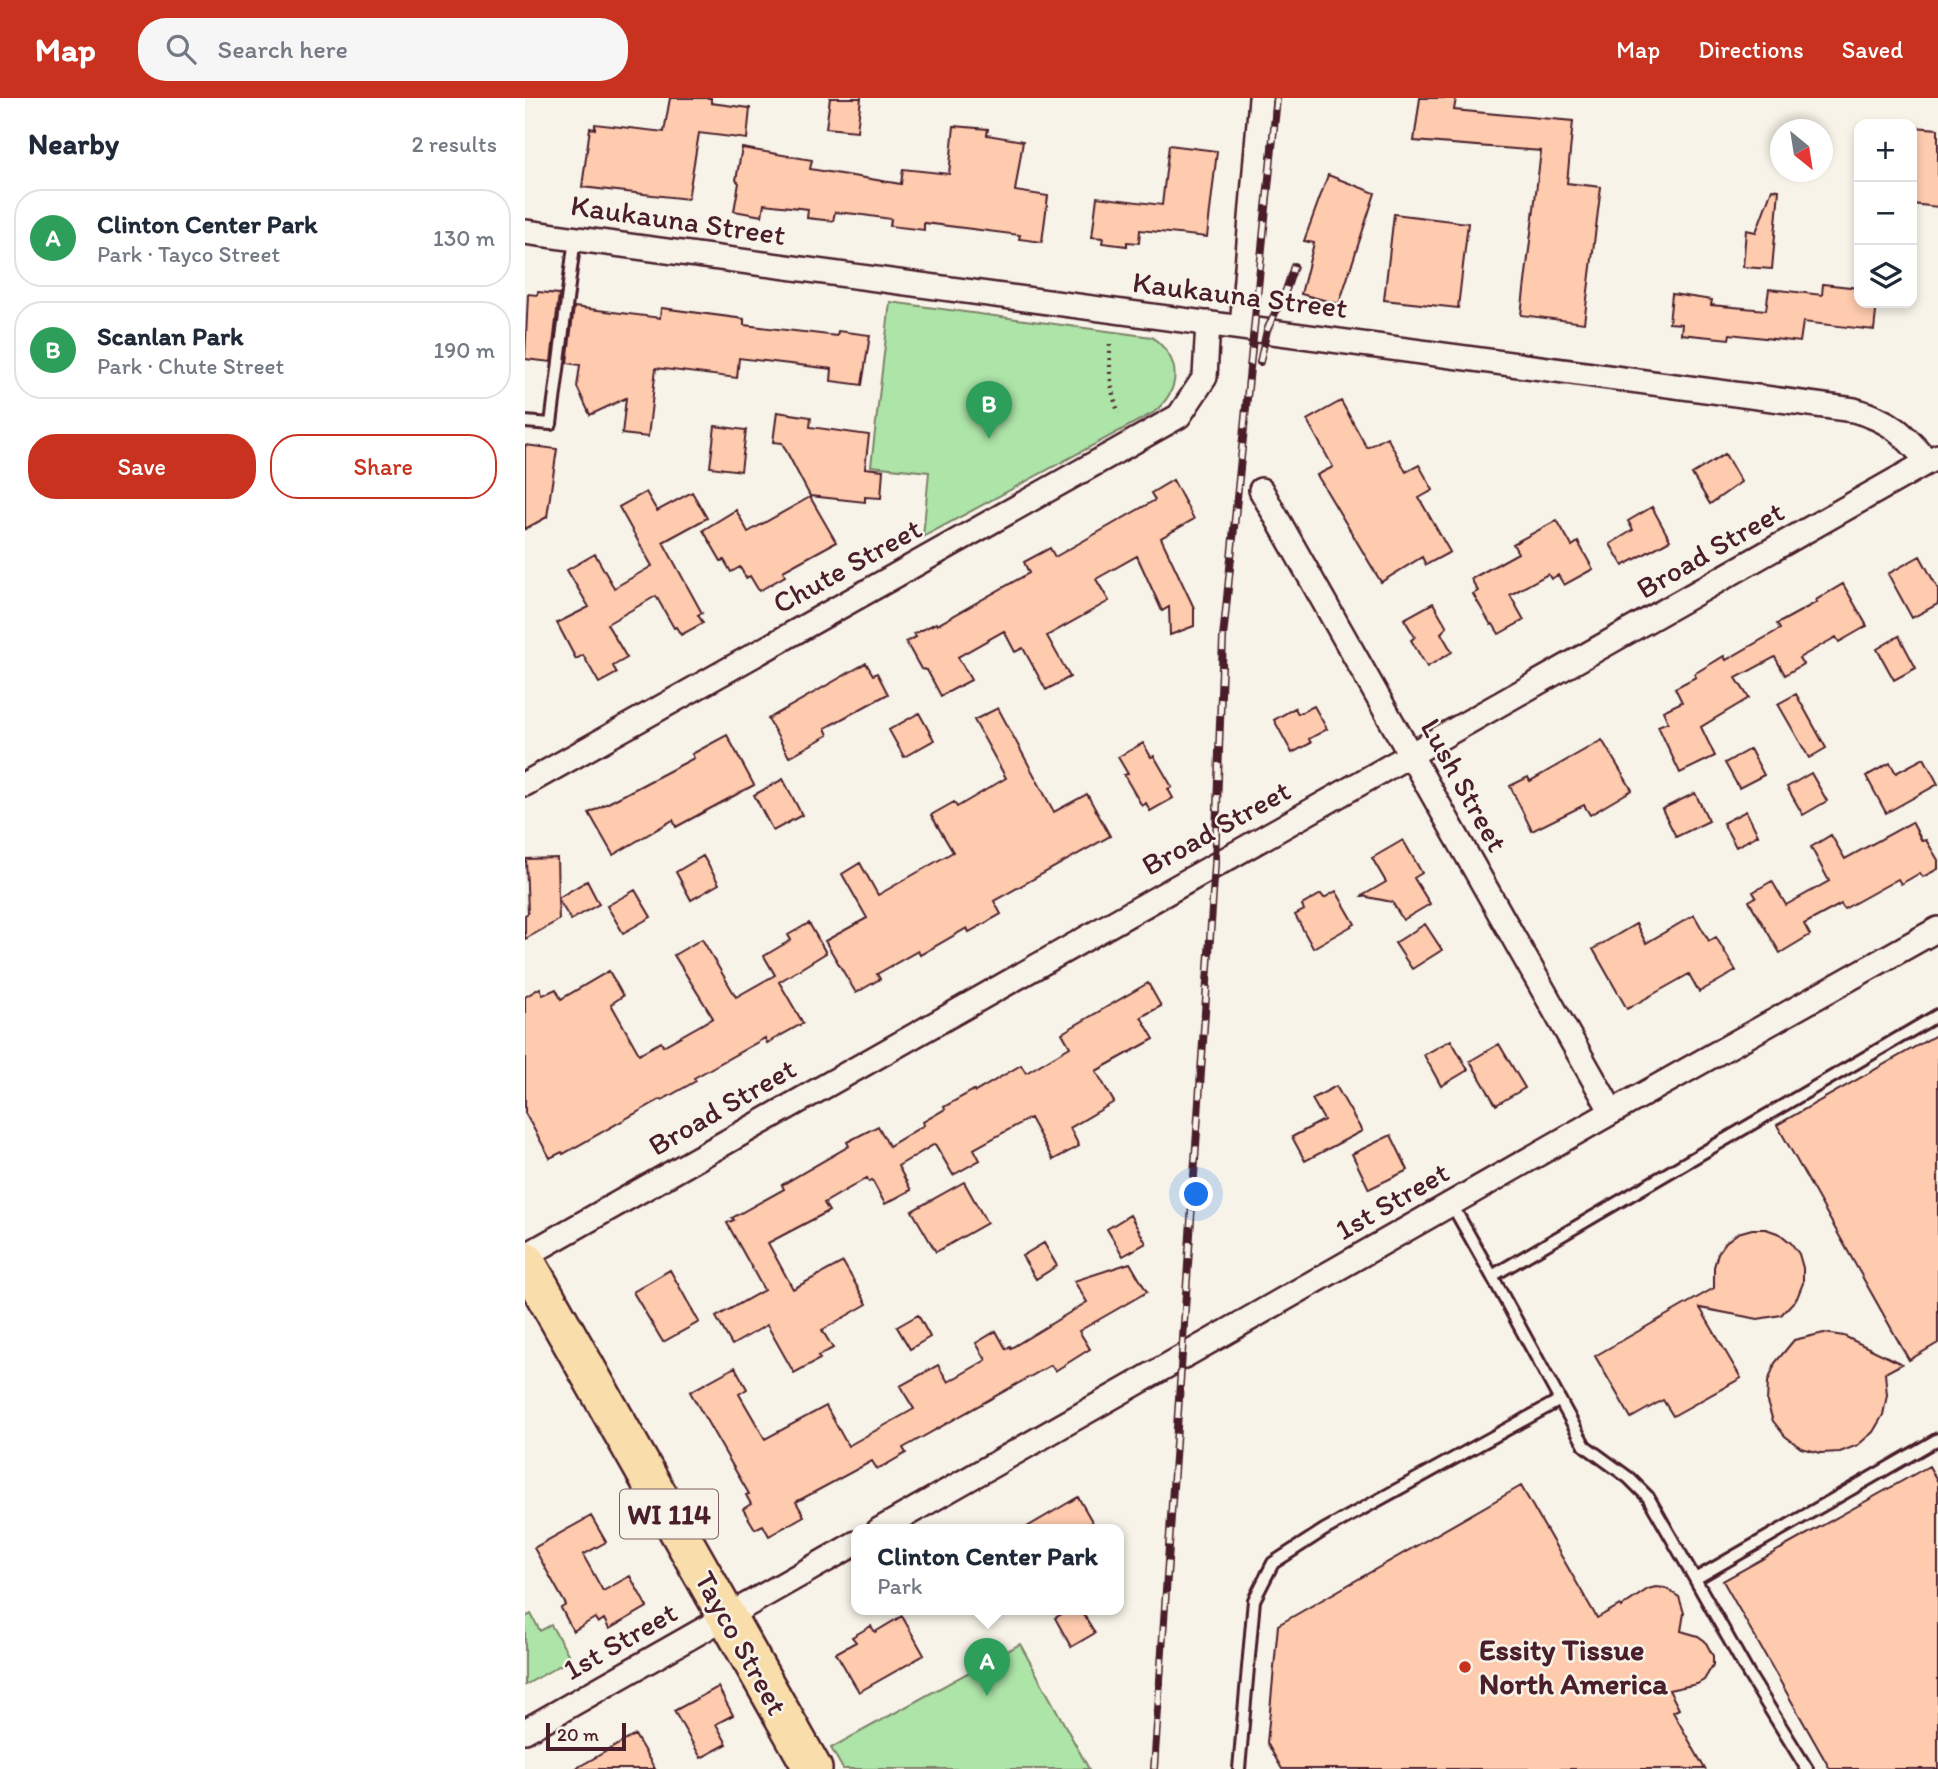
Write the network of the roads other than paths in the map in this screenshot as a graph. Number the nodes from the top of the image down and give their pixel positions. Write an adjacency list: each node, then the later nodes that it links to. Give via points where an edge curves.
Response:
1 (1261, 98): 5 (street)
2 (525, 232): 3 (street, Kaukauna Street)
3 (575, 238): 4 (street, Kaukauna Street); 6 (lane, via 551,424)
4 (1208, 323): 5 (street, Kaukauna Street); 10 (street, Chute Street, via 1205,377 1179,416)
5 (1242, 327): 7 (street, Kaukauna Street, via 1854,410 1880,417)
6 (525, 422)
7 (1933, 459): 9 (street, Broad Street)
8 (1261, 490): 9 (street, Lush Street)
9 (1411, 755): 13 (street, Lush Street); 15 (street, Broad Street)
10 (525, 784)
11 (1938, 929): 13 (street, 1st Street)
12 (1938, 1014): 16 (lane)
13 (1612, 1112): 14 (street, 1st Street)
14 (1451, 1203): 16 (lane); 19 (street, 1st Street)
15 (525, 1258): 22 (main road, Tayco Street / WI 114)
16 (1492, 1276): 17 (lane)
17 (1560, 1400): 21 (lane, via 1585,1446 1648,1497); 25 (lane, via 1324,1530 1273,1563 1254,1600)
18 (1938, 1439): 21 (lane)
19 (889, 1524)
20 (851, 1546): 22 (street, 1st Street)
21 (1695, 1580): 26 (lane)
22 (726, 1616): 23 (street, 1st Street); 24 (main road, Tayco Street / WI 114)
23 (525, 1731)
24 (813, 1769)
25 (1239, 1769)
26 (1807, 1769)

